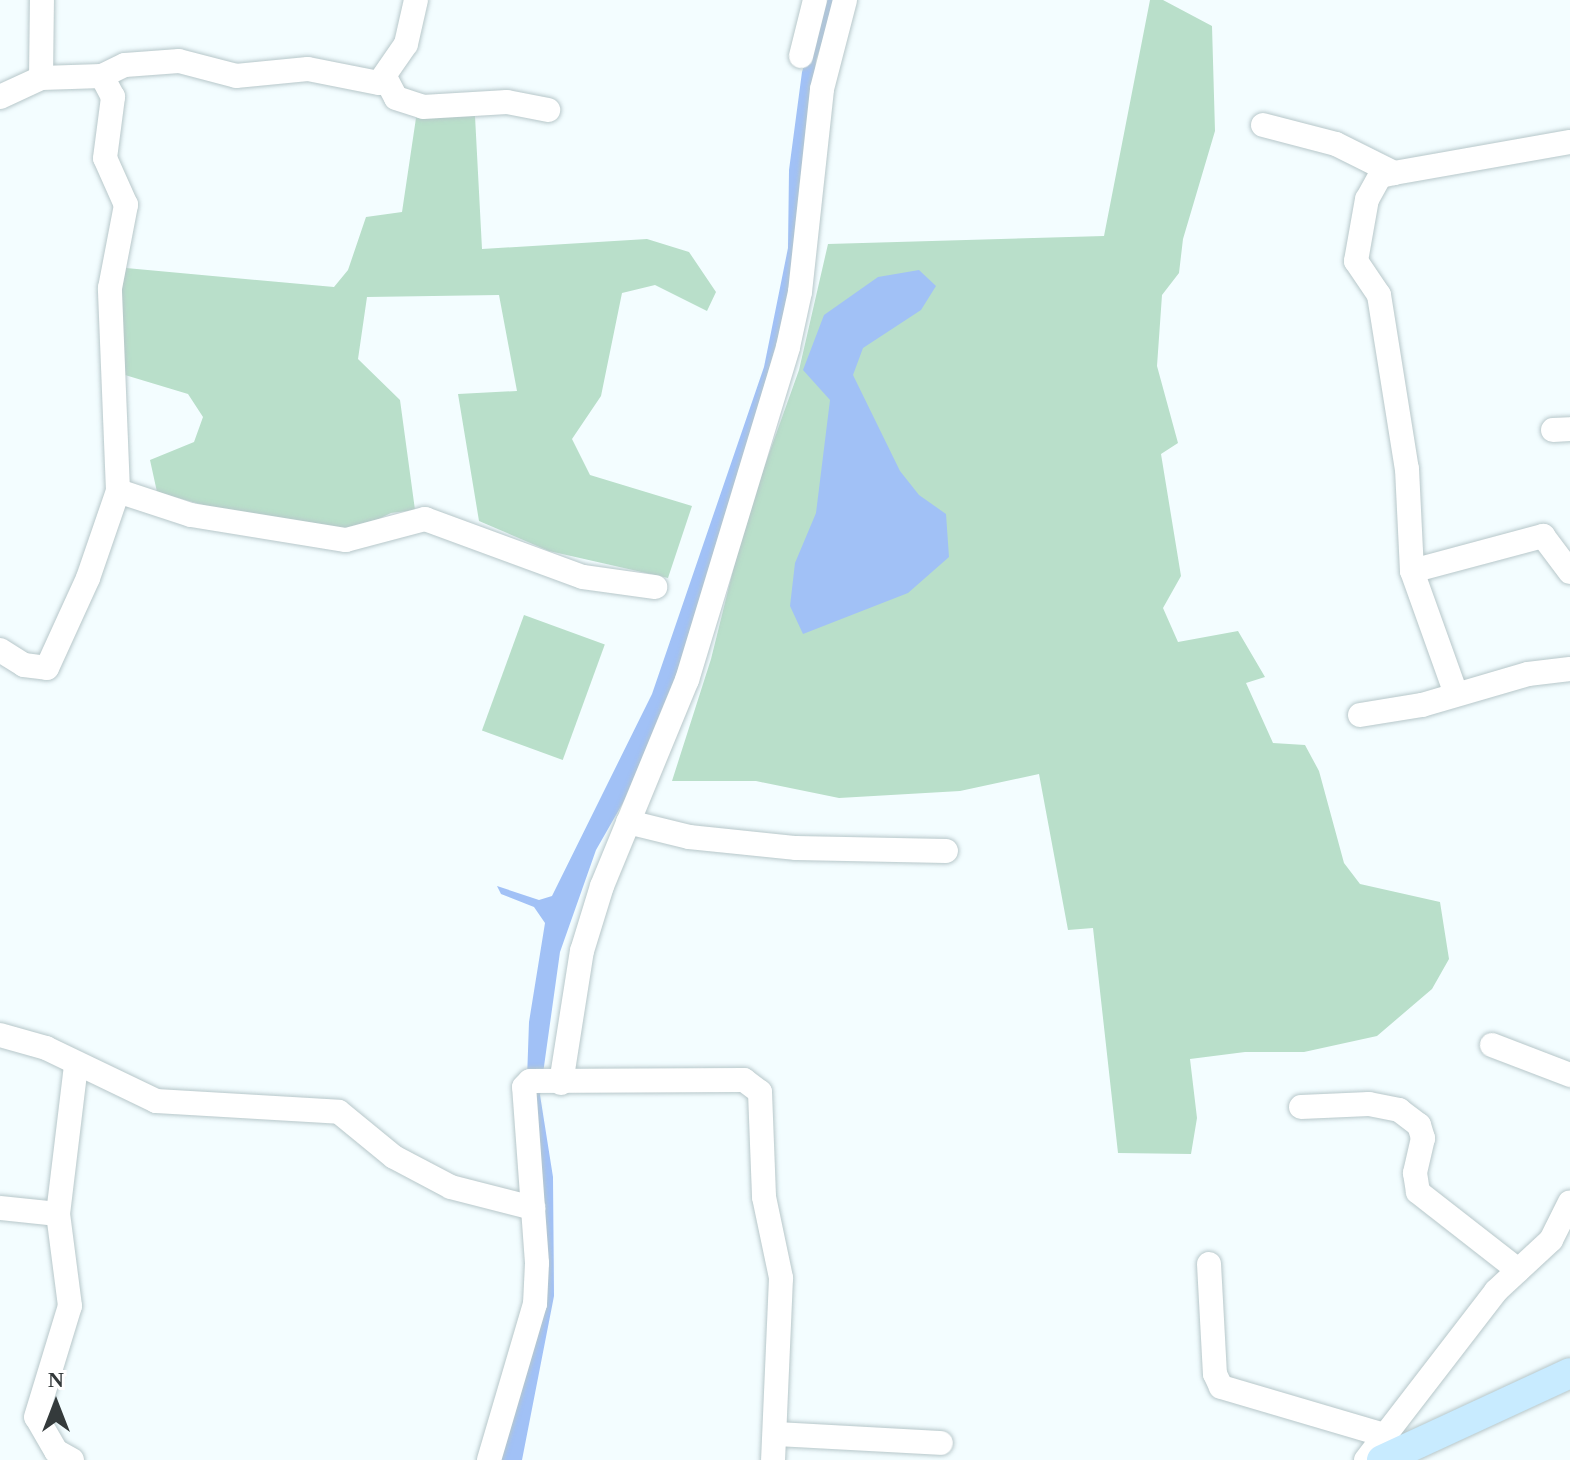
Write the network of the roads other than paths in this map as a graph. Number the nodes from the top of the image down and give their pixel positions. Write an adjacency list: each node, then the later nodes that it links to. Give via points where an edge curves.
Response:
1 (42, 0): 7 (street)
2 (416, 0): 8 (street, via 406,44)
3 (815, 0): 5 (street)
4 (845, 0): 22 (street, via 822,89 800,292 788,347 687,680)
5 (801, 56)
6 (102, 76): 7 (street); 8 (street, via 125,65 179,61 236,76 308,69 379,83); 14 (street, via 113,97 105,158 126,205 110,288)
7 (41, 78): 9 (street)
8 (386, 79): 10 (street, via 396,98 423,107 507,102)
9 (0, 97)
10 (548, 110)
11 (1263, 125): 13 (street, via 1336,144)
12 (1570, 142): 13 (street)
13 (1394, 173): 15 (street, via 1374,183 1356,252 1379,295 1407,469)
14 (118, 491): 17 (street, via 191,515 346,540 425,519 583,577); 18 (street, via 88,578 47,668 24,665)
15 (1412, 571): 16 (street, via 1543,536); 20 (street)
16 (1570, 572)
17 (655, 587)
18 (0, 650)
19 (1570, 669): 20 (street, via 1528,674)
20 (1456, 694): 21 (street)
21 (1360, 715)
22 (628, 822): 23 (street, via 689,837 796,848); 28 (street, via 582,951)
23 (946, 851)
24 (0, 1035): 26 (street, via 46,1048)
25 (1492, 1045): 27 (street)
26 (76, 1065): 32 (street, via 156,1101 339,1112 394,1157 451,1187); 33 (street)
27 (1570, 1075)
28 (546, 1082): 32 (street, via 524,1087); 37 (street, via 754,1083 760,1092 764,1197 781,1278)
29 (1301, 1107): 35 (street, via 1369,1104 1399,1110 1419,1125 1423,1138 1415,1173 1418,1192)
30 (1570, 1202): 35 (street, via 1551,1240)
31 (0, 1208): 33 (street)
32 (533, 1208): 41 (street, via 535,1304)
33 (58, 1214): 40 (street, via 70,1306 36,1421 56,1451)
34 (1209, 1264): 39 (street, via 1215,1374 1221,1387)
35 (1518, 1270): 39 (street)
36 (1570, 1373): 39 (main road)
37 (775, 1434): 38 (street); 42 (street)
38 (941, 1443)
39 (1381, 1447): 43 (street)
40 (72, 1460)
41 (489, 1460)
42 (773, 1460)
43 (1366, 1460)

